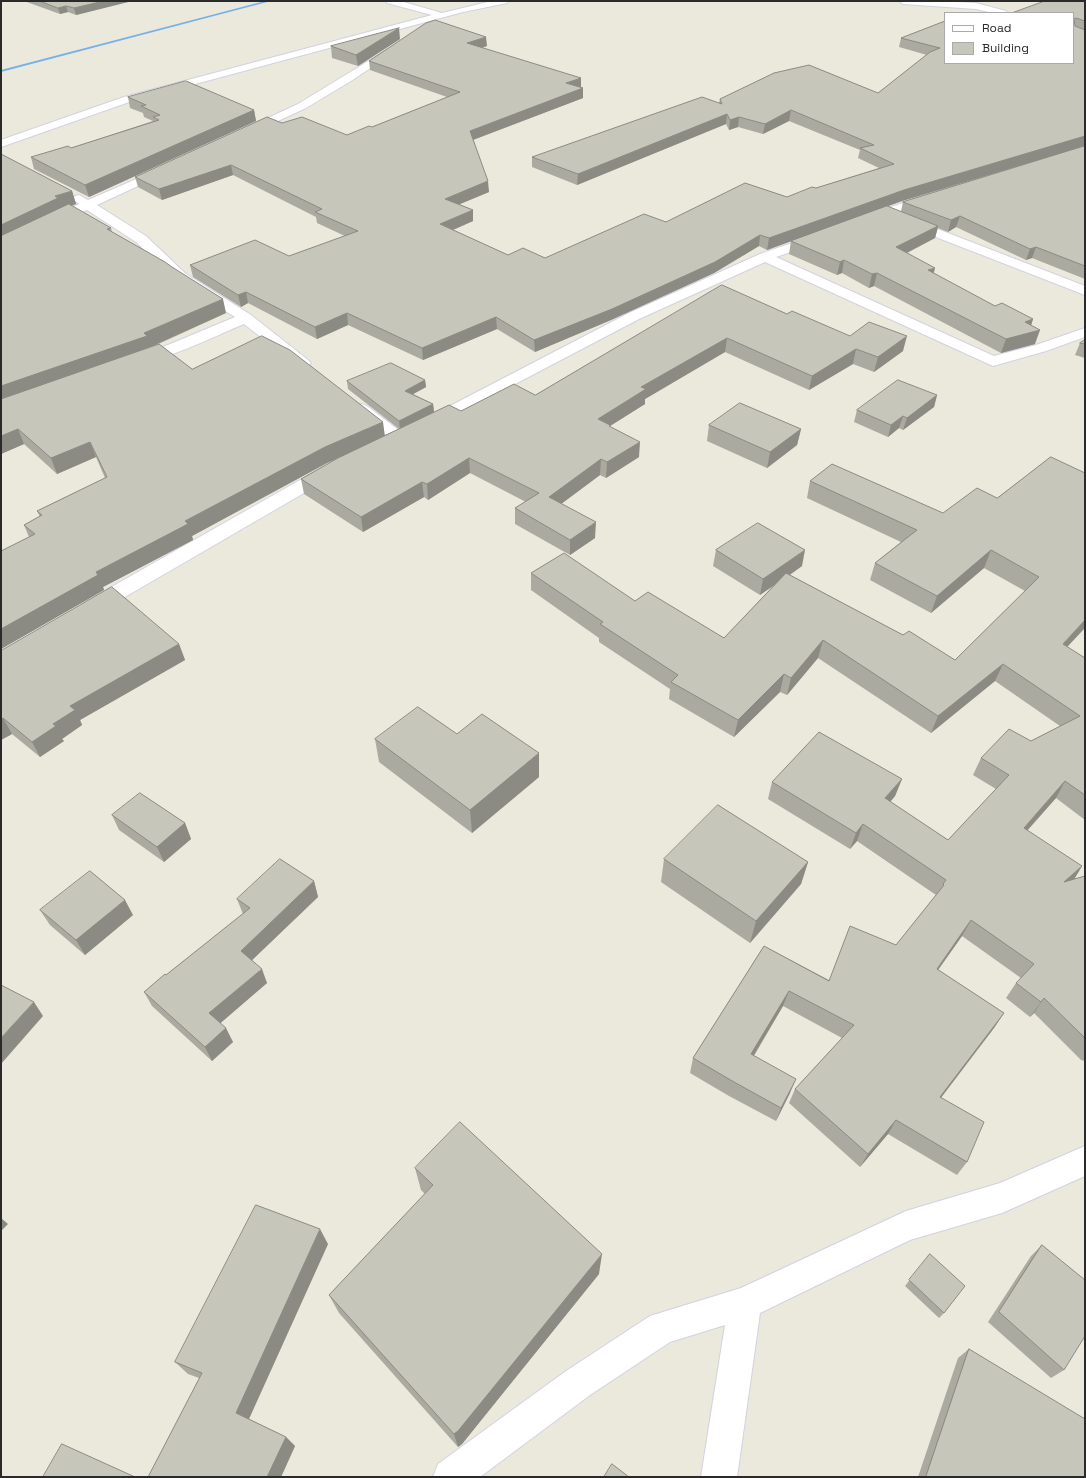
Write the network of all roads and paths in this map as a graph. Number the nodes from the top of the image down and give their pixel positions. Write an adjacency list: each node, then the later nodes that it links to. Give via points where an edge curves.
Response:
1 (390, 1): 5 (street)
2 (504, 1): 5 (street)
3 (903, 1): 4 (street, via 976,6)
4 (1000, 12)
5 (442, 16): 6 (street); 9 (street, via 128,100)
6 (417, 33)
7 (404, 42): 8 (street, via 302,106)
8 (238, 135)
9 (1, 144)
10 (174, 165): 13 (street)
11 (69, 193): 13 (street)
12 (943, 194): 14 (street)
13 (89, 204): 17 (street); 20 (street, via 140,239 181,277)
14 (885, 213): 15 (street); 19 (street)
15 (855, 224)
16 (835, 232): 18 (street)
17 (1, 248)
18 (765, 257): 21 (street, via 993,361 1041,348); 25 (street, via 634,316)
19 (1085, 291)
20 (246, 318): 22 (street); 23 (street)
21 (1085, 332)
22 (123, 366)
23 (313, 371)
24 (350, 400): 25 (street)
25 (410, 433): 26 (street)
26 (384, 445)
27 (341, 465): 28 (street)
28 (80, 614)
29 (1085, 1161): 30 (street, via 1002,1198 906,1226)
30 (745, 1303): 31 (street, via 662,1328 578,1383); 32 (street)
31 (451, 1477)
32 (719, 1477)

